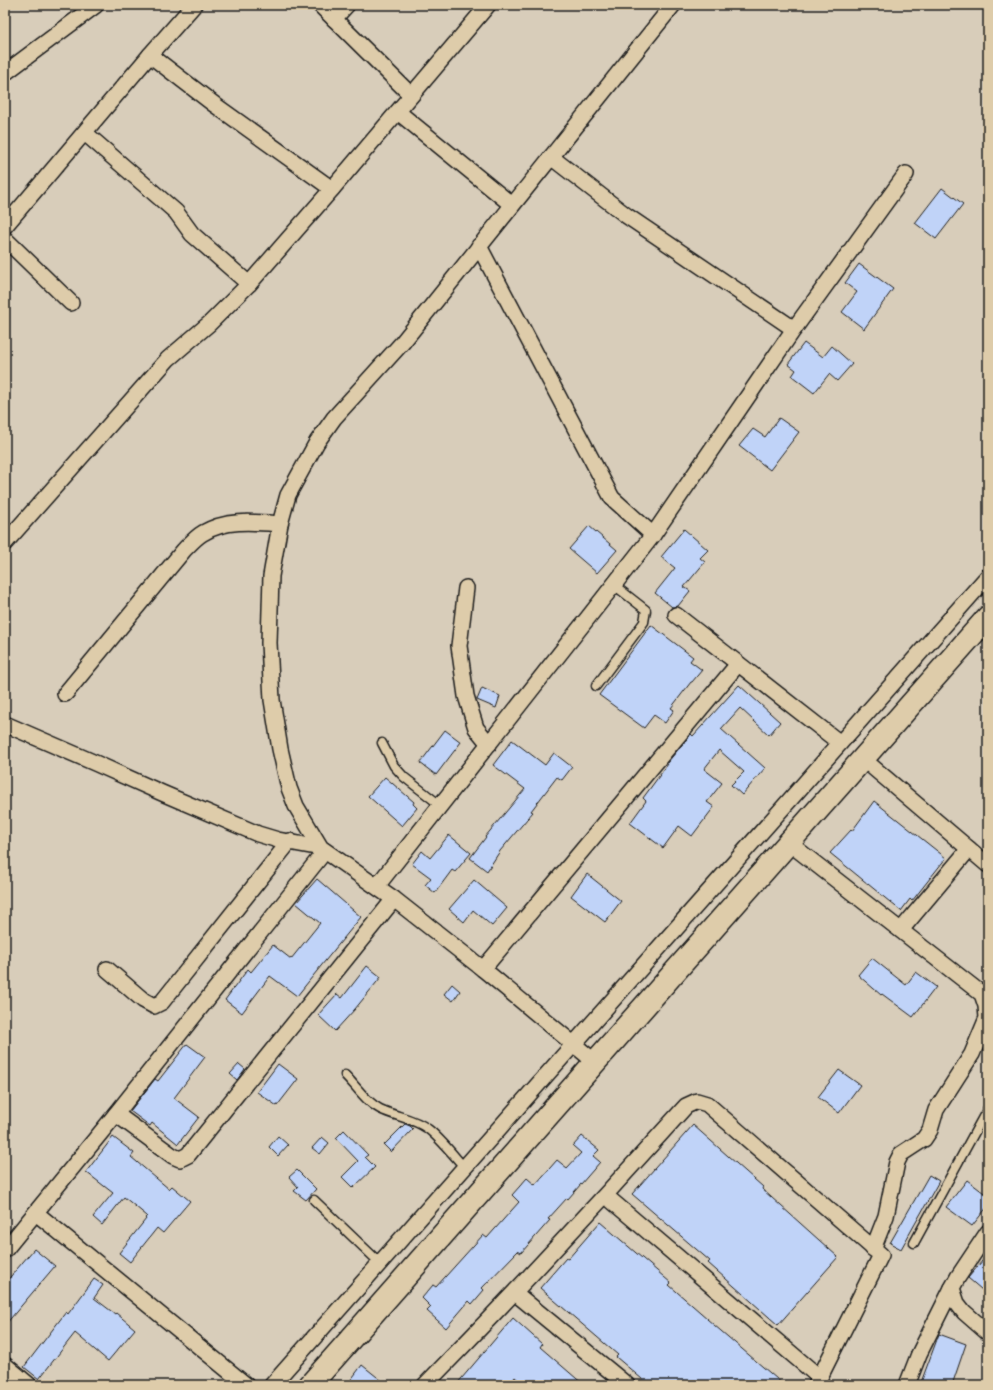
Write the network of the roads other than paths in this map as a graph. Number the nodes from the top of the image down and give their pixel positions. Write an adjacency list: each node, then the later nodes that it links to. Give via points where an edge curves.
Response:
1 (96, 5): 9 (street)
2 (194, 5): 8 (street)
3 (320, 5): 7 (street)
4 (347, 5): 7 (street)
5 (488, 5): 10 (street)
6 (673, 5): 13 (street)
7 (334, 19): 10 (street)
8 (150, 55): 12 (street); 15 (street)
9 (5, 73)
10 (411, 95): 11 (street)
11 (398, 112): 15 (street); 16 (street)
12 (85, 133): 17 (street); 20 (street, via 176,212 192,234)
13 (551, 157): 16 (street); 22 (street, via 627,216)
14 (906, 174): 22 (street)
15 (332, 189): 20 (street)
16 (512, 206): 19 (street)
17 (8, 217)
18 (5, 239): 21 (street)
19 (479, 246): 23 (street, via 402,343 334,418 317,442 288,495); 24 (street, via 612,498)
20 (250, 284): 25 (street, via 168,359)
21 (71, 303)
22 (794, 329): 24 (street)
23 (280, 524): 33 (street, via 243,522 222,525 202,533 184,550); 42 (street, via 271,576 269,643 272,700 289,788 296,806)
24 (653, 535): 27 (street)
25 (5, 543)
26 (988, 576): 36 (street)
27 (614, 585): 32 (lane, via 646,610 646,616); 37 (street)
28 (466, 588): 37 (street, via 460,646 466,696 476,728)
29 (676, 615): 31 (street)
30 (988, 617): 38 (main road)
31 (738, 664): 36 (street); 49 (street)
32 (596, 686)
33 (65, 694)
34 (5, 724): 40 (street, via 258,834)
35 (382, 743): 39 (lane, via 394,766 404,777)
36 (840, 743): 50 (street)
37 (489, 744): 39 (street)
38 (863, 759): 41 (main road); 43 (street)
39 (440, 805): 45 (street)
40 (290, 842): 42 (street); 48 (street, via 162,1002 154,1006 143,1000)
41 (788, 843): 47 (street); 51 (main road)
42 (323, 849): 45 (street); 54 (street)
43 (968, 849): 44 (street); 47 (street)
44 (988, 865)
45 (377, 886): 46 (street)
46 (394, 899): 49 (street); 54 (street, via 188,1155 180,1159 173,1156)
47 (901, 930): 61 (street, via 982,994 987,1018 972,1054 936,1110 930,1130 924,1139 900,1154 886,1216)
48 (107, 969)
49 (483, 969): 50 (street)
50 (574, 1043): 51 (street); 55 (street)
51 (595, 1062): 72 (main road)
52 (346, 1075): 55 (lane, via 367,1099 380,1108 417,1122 430,1130)
53 (988, 1108): 60 (lane)
54 (116, 1114): 58 (street)
55 (464, 1167): 63 (street)
56 (606, 1196): 61 (street, via 686,1106 697,1102 707,1104); 65 (street); 68 (street)
57 (314, 1200): 63 (lane)
58 (36, 1213): 62 (street); 70 (street)
59 (988, 1232): 64 (street)
60 (914, 1243)
61 (873, 1249): 68 (street, via 881,1255)
62 (5, 1250)
63 (380, 1263): 71 (street)
64 (952, 1288): 66 (street, via 957,1303 964,1312); 75 (street, via 919,1354)
65 (515, 1293): 73 (street); 74 (street)
66 (988, 1333)
67 (5, 1365): 69 (street)
68 (818, 1381)
69 (29, 1385)
70 (246, 1385)
71 (272, 1385)
72 (310, 1385)
73 (425, 1385)
74 (627, 1385)
75 (907, 1385)

